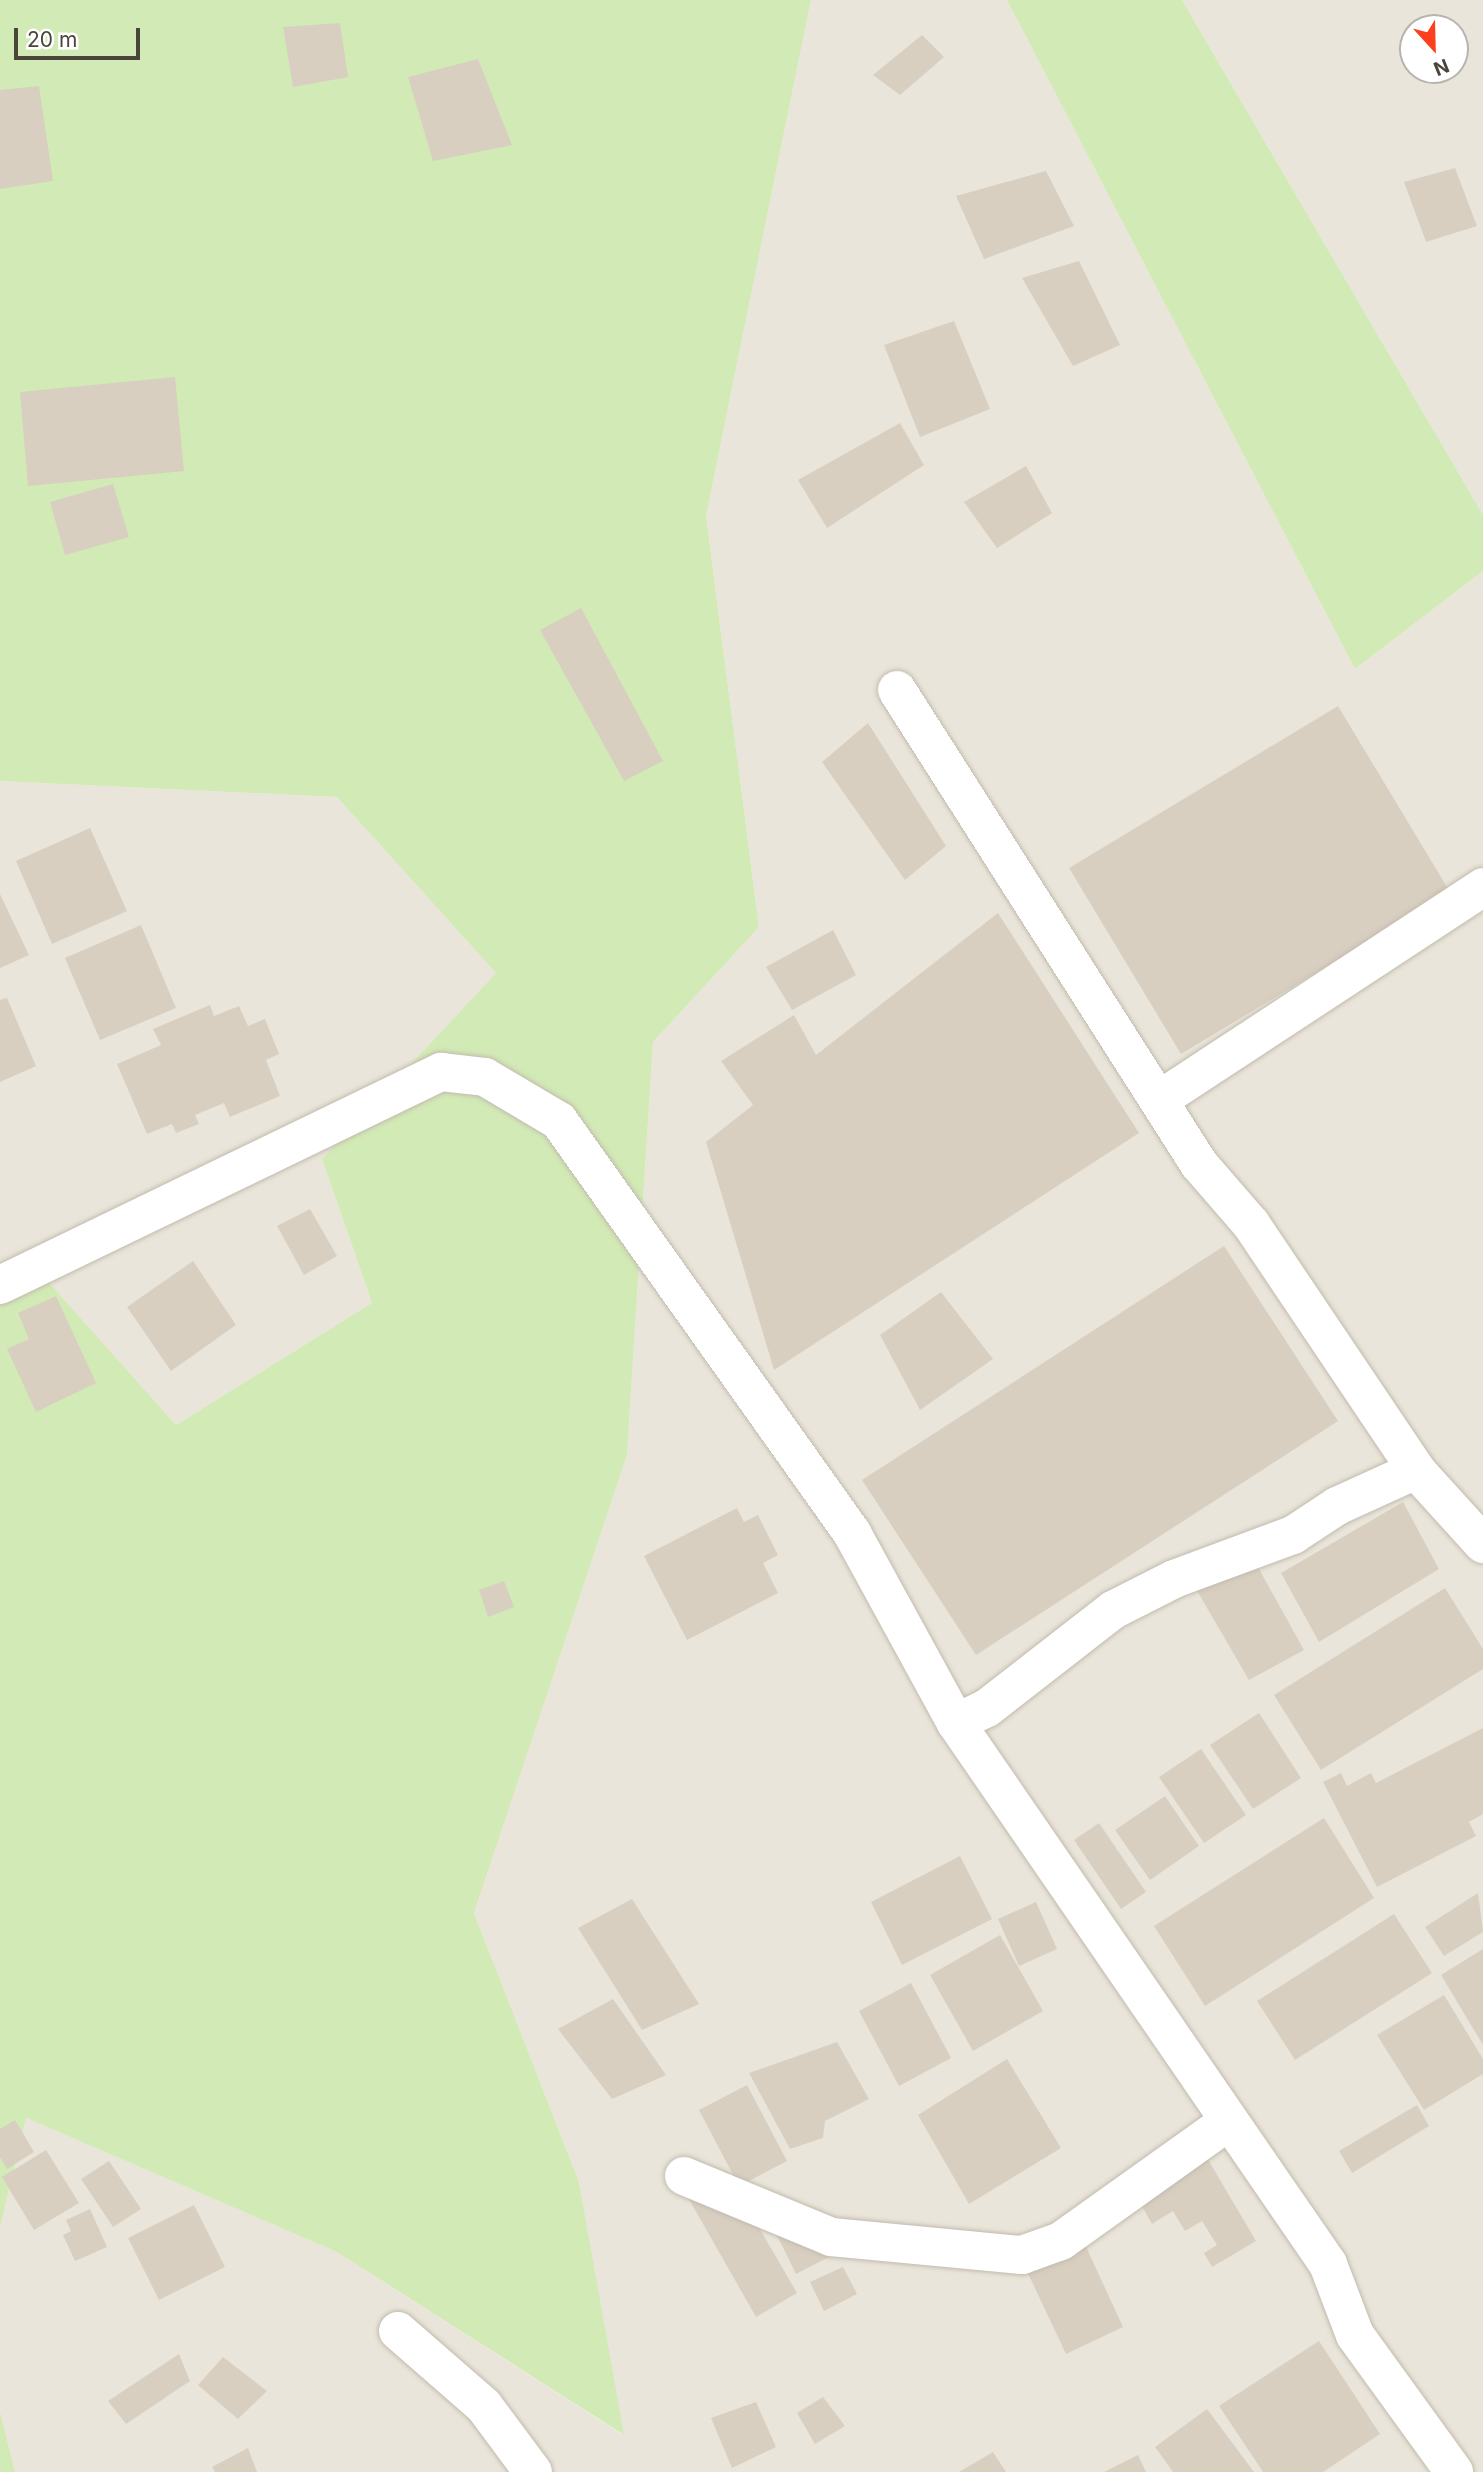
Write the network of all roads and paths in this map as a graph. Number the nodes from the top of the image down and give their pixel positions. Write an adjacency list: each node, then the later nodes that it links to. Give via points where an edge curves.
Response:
1 (897, 690): 3 (street)
2 (1483, 887): 3 (street)
3 (1158, 1100): 5 (street)
4 (0, 1284): 7 (street, via 441,1073 466,1071 506,1087 559,1121 688,1297 766,1419 852,1533)
5 (1416, 1470): 6 (street); 7 (street, via 1337,1506 1293,1535 1174,1579 1113,1610 987,1707)
6 (1480, 1531)
7 (956, 1723): 8 (street)
8 (1229, 2121): 9 (street, via 1062,2241 1022,2255 831,2237); 12 (street, via 1328,2264 1374,2366)
9 (684, 2176)
10 (398, 2331): 11 (street, via 484,2406)
11 (533, 2472)
12 (1454, 2472)

